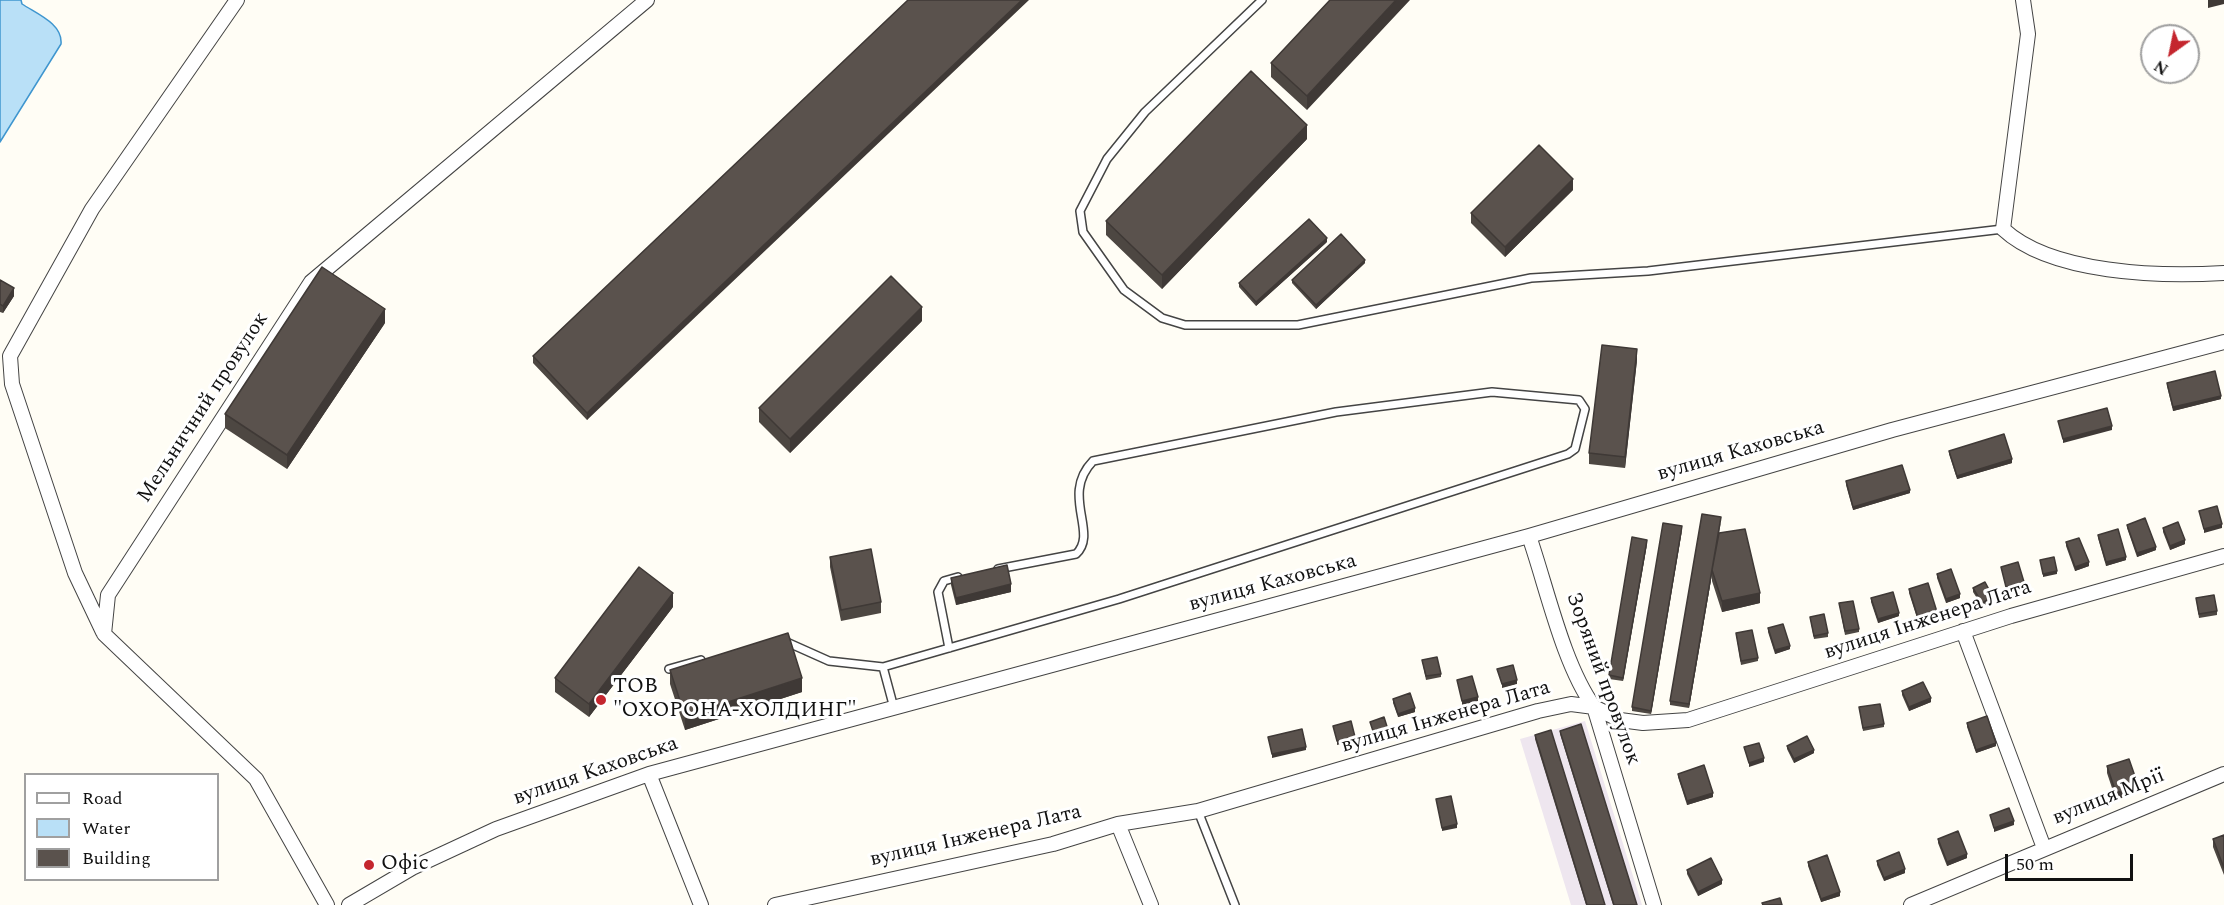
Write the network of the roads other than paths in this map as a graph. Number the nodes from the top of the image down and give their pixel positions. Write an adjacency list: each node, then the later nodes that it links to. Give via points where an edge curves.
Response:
1 (237, 0): 13 (street, via 92,209 10,356 12,384 75,573)
2 (647, 0): 13 (street, Мельничний провулок, via 311,282 108,595)
3 (1262, 0): 5 (lane, via 1145,112 1107,159 1080,212 1083,232 1124,290 1162,318 1185,325 1298,324 1531,278 1648,271)
4 (2023, 0): 5 (street, via 2028,34)
5 (2003, 229): 6 (street, via 2016,241 2093,268 2183,276)
6 (2224, 273)
7 (2224, 342): 8 (street, вулиця Каховська, via 1892,430)
8 (1529, 536): 19 (street, Зоряний провулок, via 1572,666); 20 (street, вулиця Каховська)
9 (2224, 555): 12 (street, вулиця Інженера Лата)
10 (984, 572): 15 (lane, via 1081,550 1084,539 1077,491 1080,478 1093,461 1336,412 1492,392 1579,400 1585,409 1575,449 1568,454 1119,599)
11 (972, 574): 15 (lane, via 940,585)
12 (1963, 631): 19 (street, вулиця Інженера Лата, via 1688,720 1620,720); 25 (street)
13 (104, 634): 26 (street, via 256,778)
14 (778, 640): 17 (lane, via 829,661)
15 (949, 648): 17 (lane)
16 (713, 657): 18 (lane)
17 (883, 667): 20 (lane)
18 (669, 669)
19 (1594, 707): 23 (street, вулиця Інженера Лата, via 1571,705 1538,711); 32 (street, Зоряний провулок)
20 (894, 708): 21 (street, вулиця Каховська)
21 (649, 774): 27 (street, вулиця Каховська, via 496,829 412,868); 28 (street)
22 (2224, 774): 25 (street, вулиця Мрії)
23 (1198, 811): 24 (street, вулиця Інженера Лата); 31 (lane)
24 (1119, 824): 29 (street, вулиця Інженера Лата, via 1053,844); 30 (street)
25 (2044, 848): 33 (street, вулиця Мрії)
26 (327, 905)
27 (349, 905)
28 (701, 905)
29 (775, 905)
30 (1151, 905)
31 (1234, 905)
32 (1654, 905)
33 (1911, 905)

